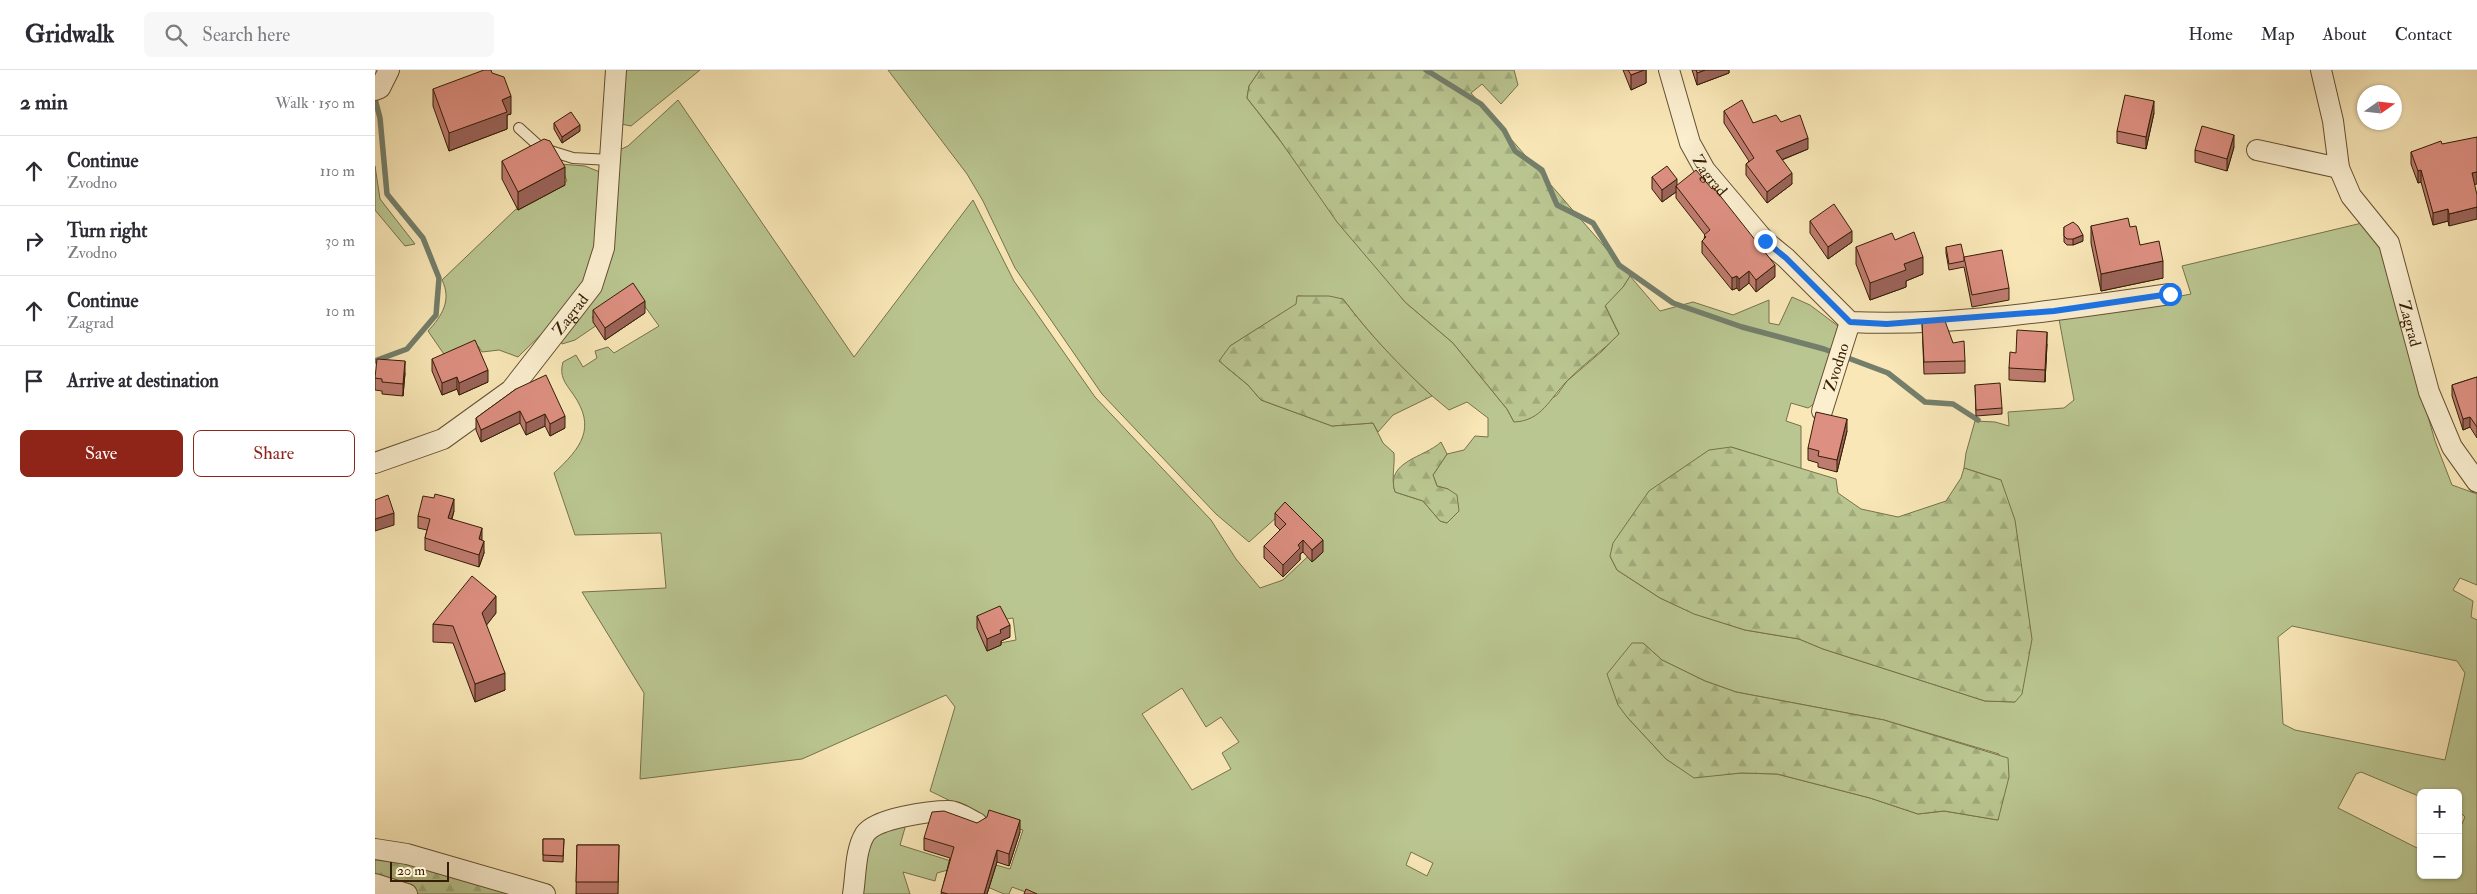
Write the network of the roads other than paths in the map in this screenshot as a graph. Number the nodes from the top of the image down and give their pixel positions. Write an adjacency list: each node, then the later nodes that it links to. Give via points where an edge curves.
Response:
1 (389, 70): 5 (street)
2 (616, 70): 8 (street, Zagrad)
3 (1669, 70): 10 (street, Zagrad, via 1690,143 1705,170 1765,241)
4 (2321, 70): 9 (street, Zagrad, via 2333,121)
5 (377, 89)
6 (519, 128): 8 (lane, via 541,148 573,158)
7 (2257, 150): 9 (street)
8 (610, 160): 14 (street, Zagrad, via 604,248 592,286 568,319 511,390 443,439)
9 (2339, 168): 15 (street, Zagrad, via 2351,196 2389,243 2429,392 2451,447)
10 (1786, 258): 12 (street, Zvodno)
11 (2170, 294): 12 (street, Zvodno, via 2054,311 1887,324)
12 (1850, 322): 13 (street, Zvodno)
13 (1822, 411)
14 (375, 463)
15 (2477, 482)
16 (977, 823): 21 (street, via 950,811 878,823 865,835)
17 (375, 849): 20 (street, via 407,854)
18 (375, 884): 19 (street)
19 (407, 894)
20 (545, 894)
21 (853, 894)

